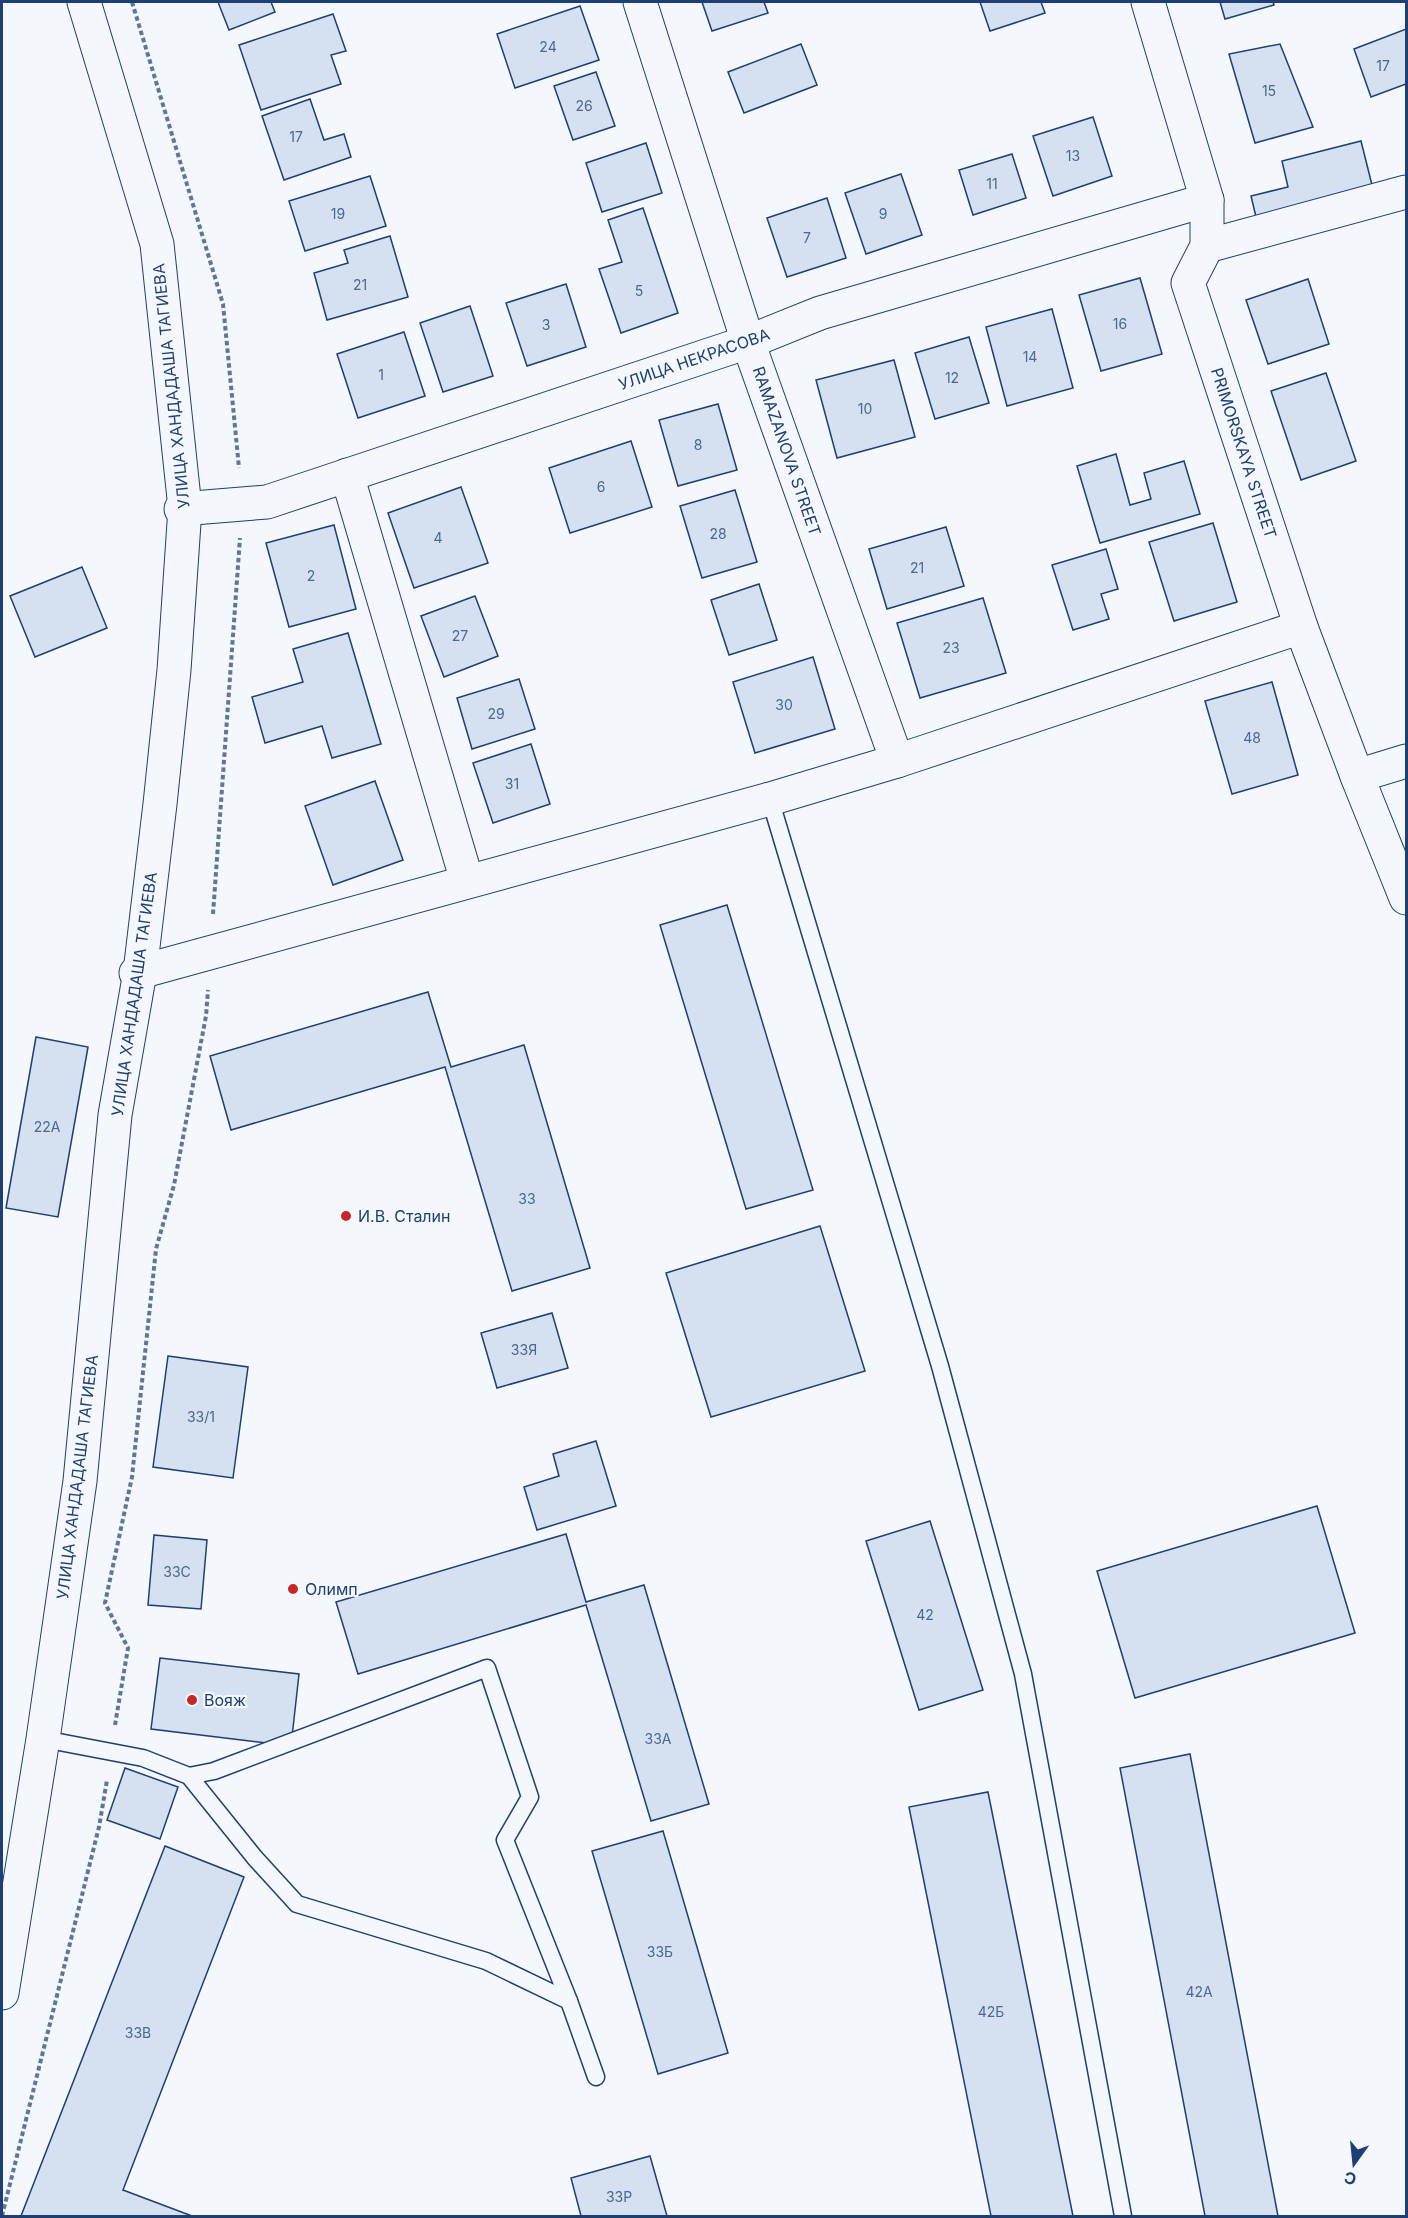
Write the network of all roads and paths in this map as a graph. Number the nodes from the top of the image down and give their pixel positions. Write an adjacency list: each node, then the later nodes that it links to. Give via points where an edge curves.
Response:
1 (81, 2): 11 (street, УЛИЦА ХАНДАДАША ТАГИЕВА, via 153,244)
2 (132, 2): 10 (path, via 223,304)
3 (640, 2): 8 (street, RAMAZANOVA STREET)
4 (1148, 2): 6 (street, PRIMORSKAYA STREET)
5 (1407, 192): 7 (street)
6 (1207, 200): 7 (street, PRIMORSKAYA STREET); 8 (street, УЛИЦА НЕКРАСОВА, via 820,312)
7 (1207, 246): 12 (street, PRIMORSKAYA STREET, via 1188,283)
8 (748, 342): 9 (street, УЛИЦА НЕКРАСОВА); 13 (street, RAMAZANOVA STREET)
9 (347, 475): 10 (street, УЛИЦА НЕКРАСОВА, via 267,502); 17 (street)
10 (243, 504): 11 (street, УЛИЦА НЕКРАСОВА); 19 (path)
11 (183, 509): 20 (street, УЛИЦА ХАНДАДАША ТАГИЕВА, via 165,729)
12 (1302, 627): 13 (street); 15 (street, PRIMORSKAYA STREET)
13 (897, 761): 16 (street)
14 (1407, 762): 15 (street)
15 (1357, 776): 18 (street, PRIMORSKAYA STREET)
16 (770, 799): 17 (street); 30 (lane, via 940,1366 1023,1674)
17 (467, 881): 20 (street)
18 (1407, 898)
19 (212, 922)
20 (138, 973): 22 (street, УЛИЦА ХАНДАДАША ТАГИЕВА, via 111,1112 81,1447)
21 (208, 981): 23 (path, via 206,1016 174,1185 156,1250 132,1477 105,1603 128,1648)
22 (40, 1738): 23 (lane); 25 (street, УЛИЦА ХАНДАДАША ТАГИЕВА); 26 (street, УЛИЦА ХАНДАДАША ТАГИЕВА)
23 (111, 1752): 24 (lane, via 143,1758); 29 (path, via 99,1827)
24 (189, 1776): 27 (lane, via 297,1904 486,1961); 27 (lane, via 214,1771 487,1668 530,1797 505,1840)
25 (2, 1961)
26 (2, 1993)
27 (569, 2001): 28 (lane)
28 (596, 2077)
29 (3, 2217)
30 (1123, 2217)

